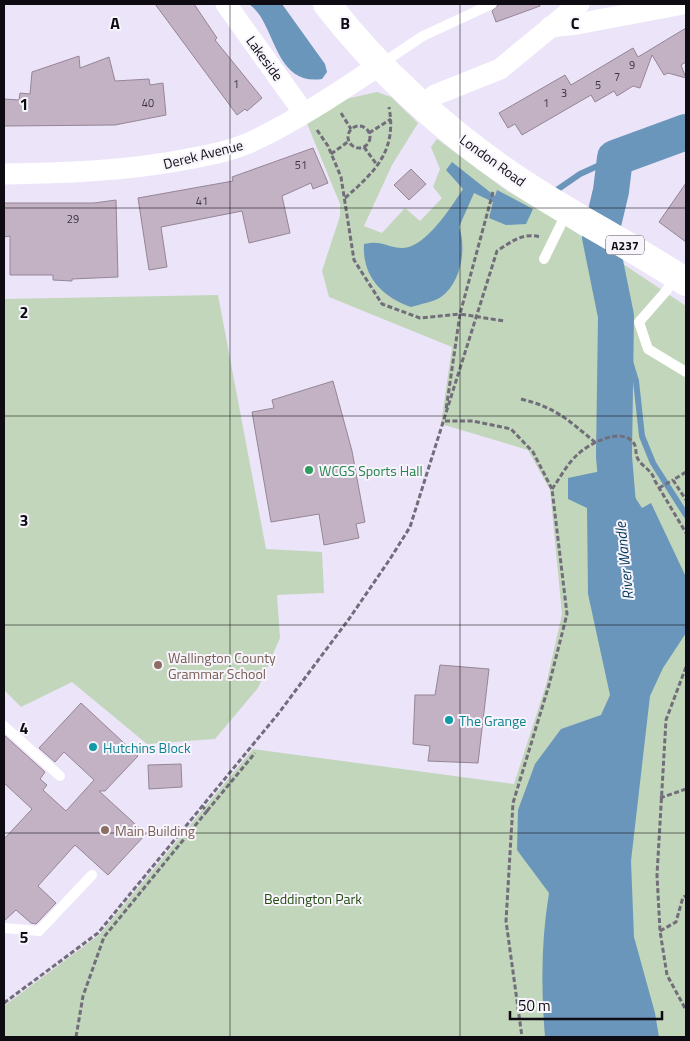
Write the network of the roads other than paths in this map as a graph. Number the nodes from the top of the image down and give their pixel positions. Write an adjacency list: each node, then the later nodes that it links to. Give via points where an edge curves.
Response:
1 (226, 4): 9 (street, Lakeside)
2 (492, 4): 7 (lane, via 422,36)
3 (579, 4): 6 (street)
4 (683, 4): 6 (street)
5 (336, 7): 7 (main road, London Road / A237)
6 (549, 27): 8 (street, via 500,70 435,95)
7 (381, 64): 8 (main road, London Road / A237); 9 (street, Derek Avenue)
8 (423, 106): 11 (main road, London Road / A237, via 490,160)
9 (312, 108): 10 (street, Derek Avenue, via 249,142 216,153 144,168)
10 (4, 174)
11 (565, 209): 12 (lane); 13 (main road, London Road / A237)
12 (544, 259)
13 (680, 278): 14 (lane, via 639,322 648,349)
14 (686, 372)
15 (4, 726): 16 (lane)
16 (60, 776)
17 (92, 875): 18 (lane, via 39,931)
18 (4, 928)

